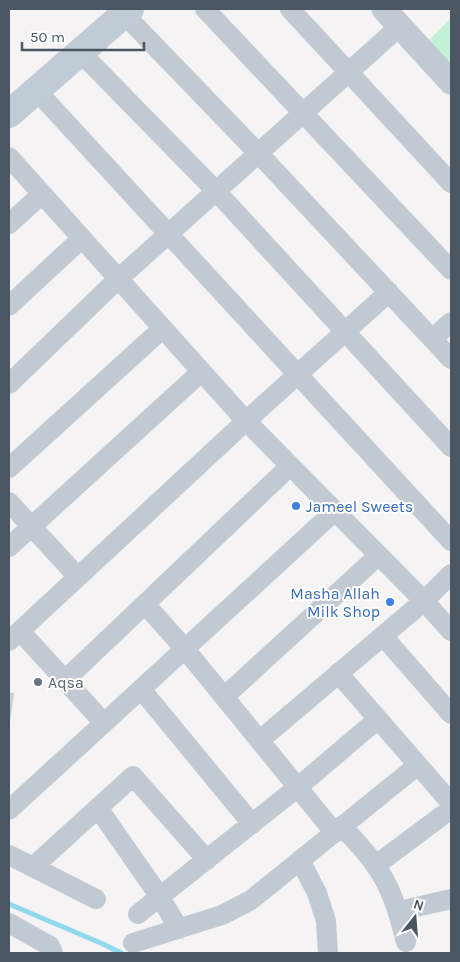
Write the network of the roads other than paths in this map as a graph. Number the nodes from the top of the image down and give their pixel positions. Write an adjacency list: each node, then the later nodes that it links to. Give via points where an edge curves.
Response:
1 (205, 9): 9 (street)
2 (290, 9): 6 (street)
3 (127, 11): 5 (main road); 11 (street)
4 (392, 17): 6 (street); 7 (street)
5 (80, 52): 8 (main road); 14 (street)
6 (349, 71): 9 (street); 13 (street)
7 (451, 82)
8 (36, 90): 10 (main road); 17 (street)
9 (304, 112): 11 (street); 19 (street)
10 (9, 114)
11 (258, 153): 14 (street); 21 (street)
12 (9, 157): 15 (street)
13 (451, 183)
14 (216, 191): 17 (street); 25 (street)
15 (42, 194): 16 (street); 18 (street)
16 (9, 224)
17 (168, 235): 20 (street); 29 (street)
18 (81, 239): 20 (street); 22 (street)
19 (451, 270)
20 (117, 280): 24 (street); 30 (street)
21 (389, 292): 25 (street); 26 (street)
22 (9, 306)
23 (451, 322): 26 (street)
24 (162, 329): 28 (street); 34 (street)
25 (345, 332): 29 (street); 32 (street)
26 (432, 339): 27 (street)
27 (451, 360)
28 (201, 372): 31 (street); 37 (street)
29 (297, 375): 31 (street); 38 (street)
30 (9, 384)
31 (246, 421): 33 (street); 42 (street)
32 (451, 448)
33 (290, 466): 36 (street); 44 (street)
34 (9, 468)
35 (9, 502): 37 (street)
36 (335, 511): 40 (street); 48 (street)
37 (32, 527): 39 (street); 42 (street)
38 (451, 541)
39 (9, 547)
40 (379, 556): 43 (street); 52 (street)
41 (451, 574): 43 (street)
42 (78, 577): 46 (street)
43 (424, 601): 45 (street); 47 (street)
44 (145, 604): 48 (street); 50 (street)
45 (451, 631)
46 (14, 636): 50 (street)
47 (383, 636): 49 (street); 53 (street)
48 (185, 649): 51 (street); 52 (street)
49 (338, 674): 54 (street); 56 (street)
50 (65, 680): 55 (street)
51 (142, 689): 55 (street); 63 (street)
52 (224, 697): 56 (street)
53 (451, 714)
54 (378, 719): 57 (street); 58 (street)
55 (104, 723): 59 (street)
56 (260, 740): 58 (street)
57 (418, 765): 60 (street); 64 (street)
58 (298, 787): 63 (street); 64 (street)
59 (13, 798)
60 (451, 803)
61 (98, 808): 66 (street, via 133,776); 69 (street); 70 (street)
62 (451, 809): 68 (street)
63 (252, 824): 66 (street)
64 (338, 829): 67 (street); 68 (street)
65 (9, 855): 69 (street)
66 (207, 860): 70 (street)
67 (300, 860): 76 (street, via 251,900 222,915); 80 (street, via 317,893 326,921)
68 (376, 865): 73 (street)
69 (33, 867): 71 (street)
70 (160, 897): 74 (street); 76 (street)
71 (96, 899)
72 (451, 899): 73 (street)
73 (398, 911): 77 (street)
74 (138, 914)
75 (9, 923): 79 (street, via 50,946)
76 (178, 929): 78 (street)
77 (406, 942)
78 (133, 944)
79 (53, 953)
80 (328, 953)

